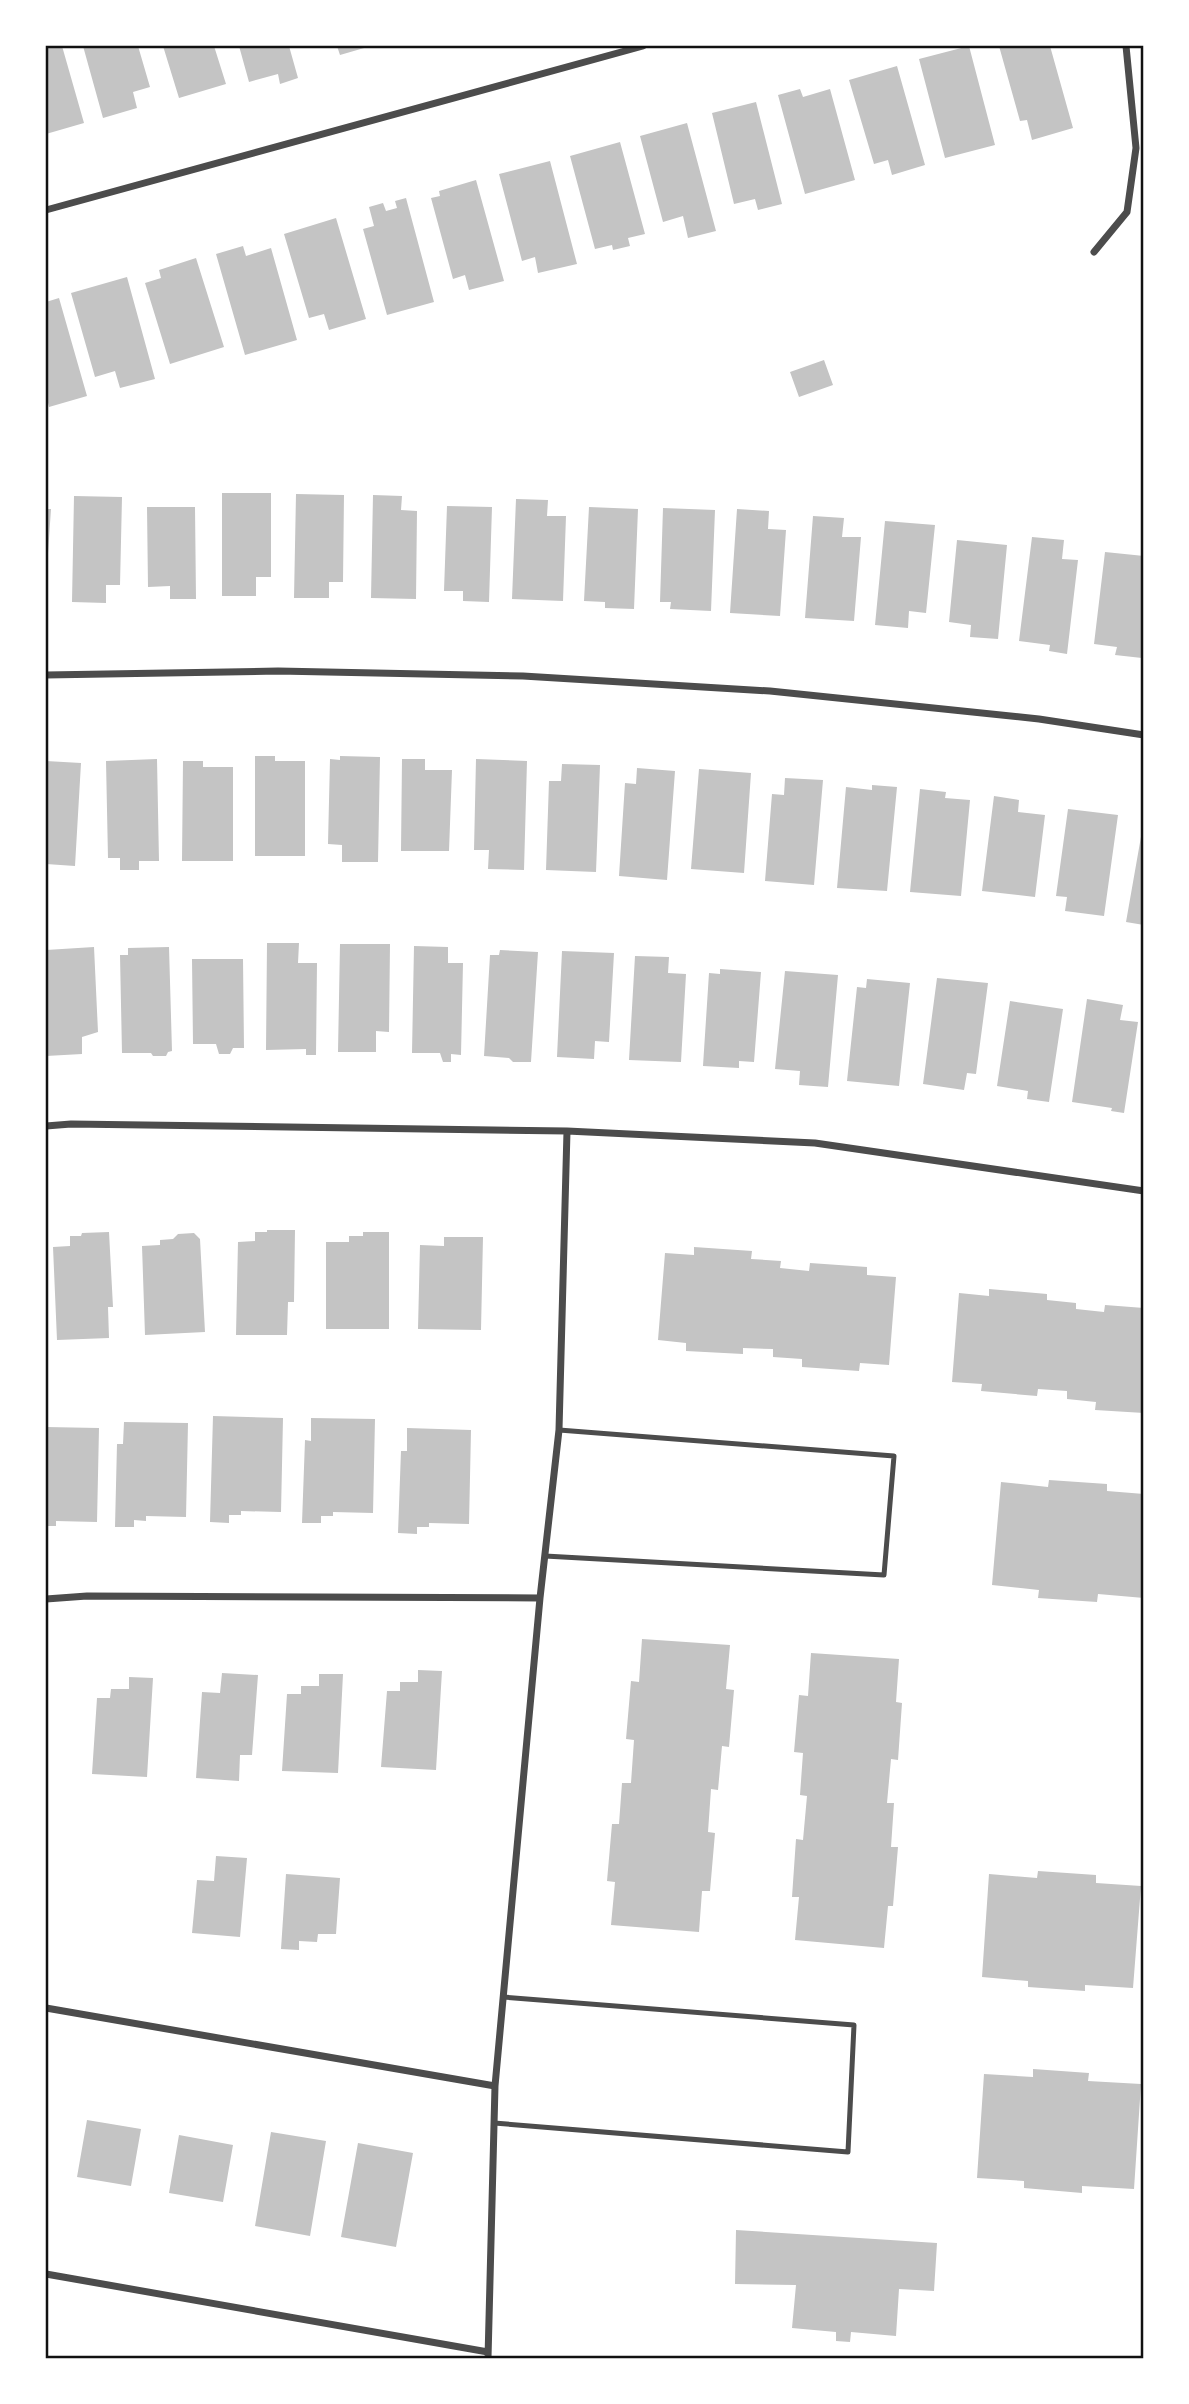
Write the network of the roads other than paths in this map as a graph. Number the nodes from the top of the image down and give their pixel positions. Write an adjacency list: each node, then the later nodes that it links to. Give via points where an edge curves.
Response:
1 (643, 46): 3 (street)
2 (1126, 46): 4 (street, via 1135,161 1127,212)
3 (46, 210)
4 (1094, 252)
5 (46, 675): 6 (street, via 278,671 523,676 770,691 1039,719)
6 (1143, 735)
7 (46, 1126): 8 (street)
8 (567, 1131): 9 (street, via 815,1143); 10 (street)
9 (1143, 1191)
10 (559, 1430): 11 (street); 11 (lane, via 894,1456 884,1575)
11 (545, 1556): 12 (street)
12 (540, 1598): 13 (street); 14 (street)
13 (46, 1599)
14 (503, 1997): 16 (street); 17 (lane, via 854,2025 848,2151)
15 (46, 2008): 16 (street)
16 (495, 2086): 17 (street)
17 (494, 2123): 19 (street)
18 (46, 2274): 19 (street)
19 (488, 2355)

